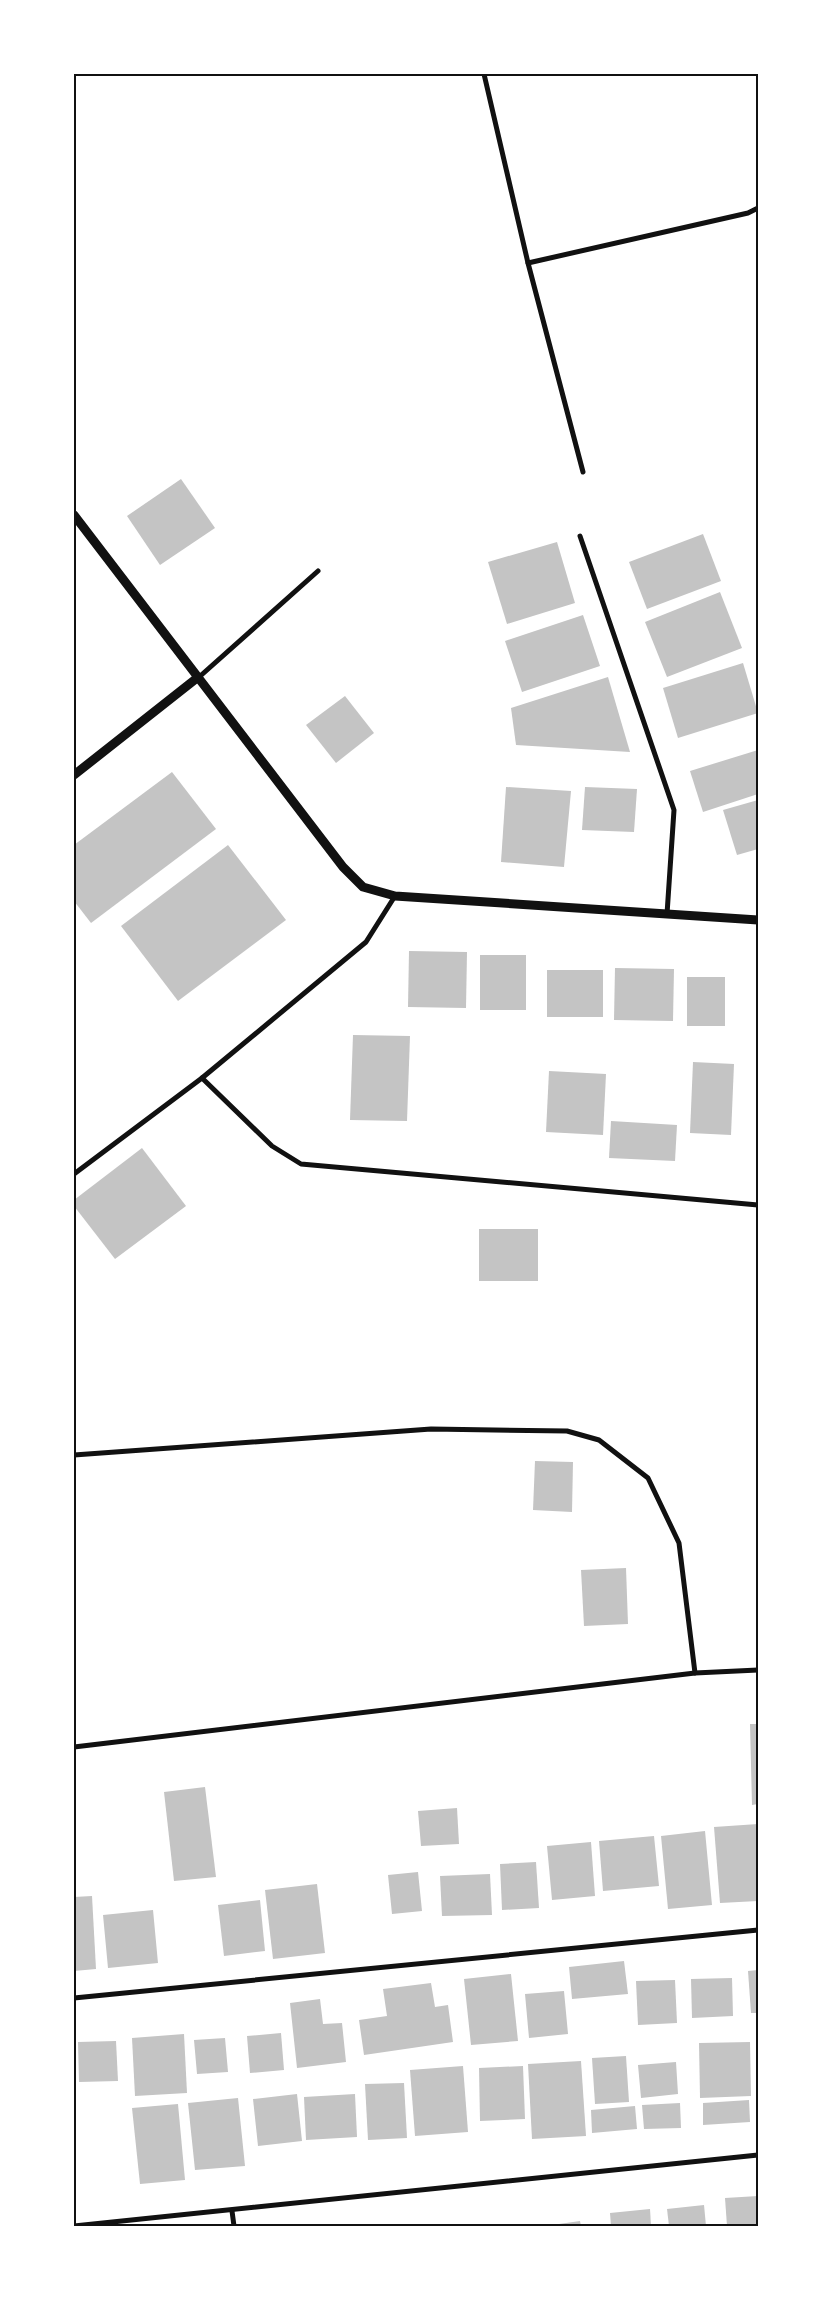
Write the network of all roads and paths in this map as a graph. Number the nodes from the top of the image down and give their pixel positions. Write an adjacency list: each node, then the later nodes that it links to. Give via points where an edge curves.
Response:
1 (484, 74): 3 (street)
2 (758, 208): 3 (street)
3 (528, 263): 4 (street)
4 (583, 472)
5 (74, 515): 8 (street)
6 (580, 536): 11 (street, via 674,810)
7 (318, 571): 8 (street)
8 (197, 678): 9 (street); 10 (street, via 343,867 363,887)
9 (74, 775)
10 (395, 896): 11 (street); 13 (street, via 366,942)
11 (667, 914): 12 (street)
12 (758, 920)
13 (202, 1078): 14 (street); 15 (street, via 272,1146 301,1164)
14 (74, 1174)
15 (758, 1205)
16 (74, 1455): 18 (street, via 431,1429 567,1430 599,1440 648,1478 679,1543)
17 (758, 1670): 18 (street)
18 (695, 1674): 19 (street)
19 (74, 1747)
20 (758, 1930): 21 (street)
21 (74, 1998)
22 (758, 2155): 23 (street)
23 (232, 2210): 24 (street); 25 (street)
24 (74, 2226)
25 (234, 2226)

